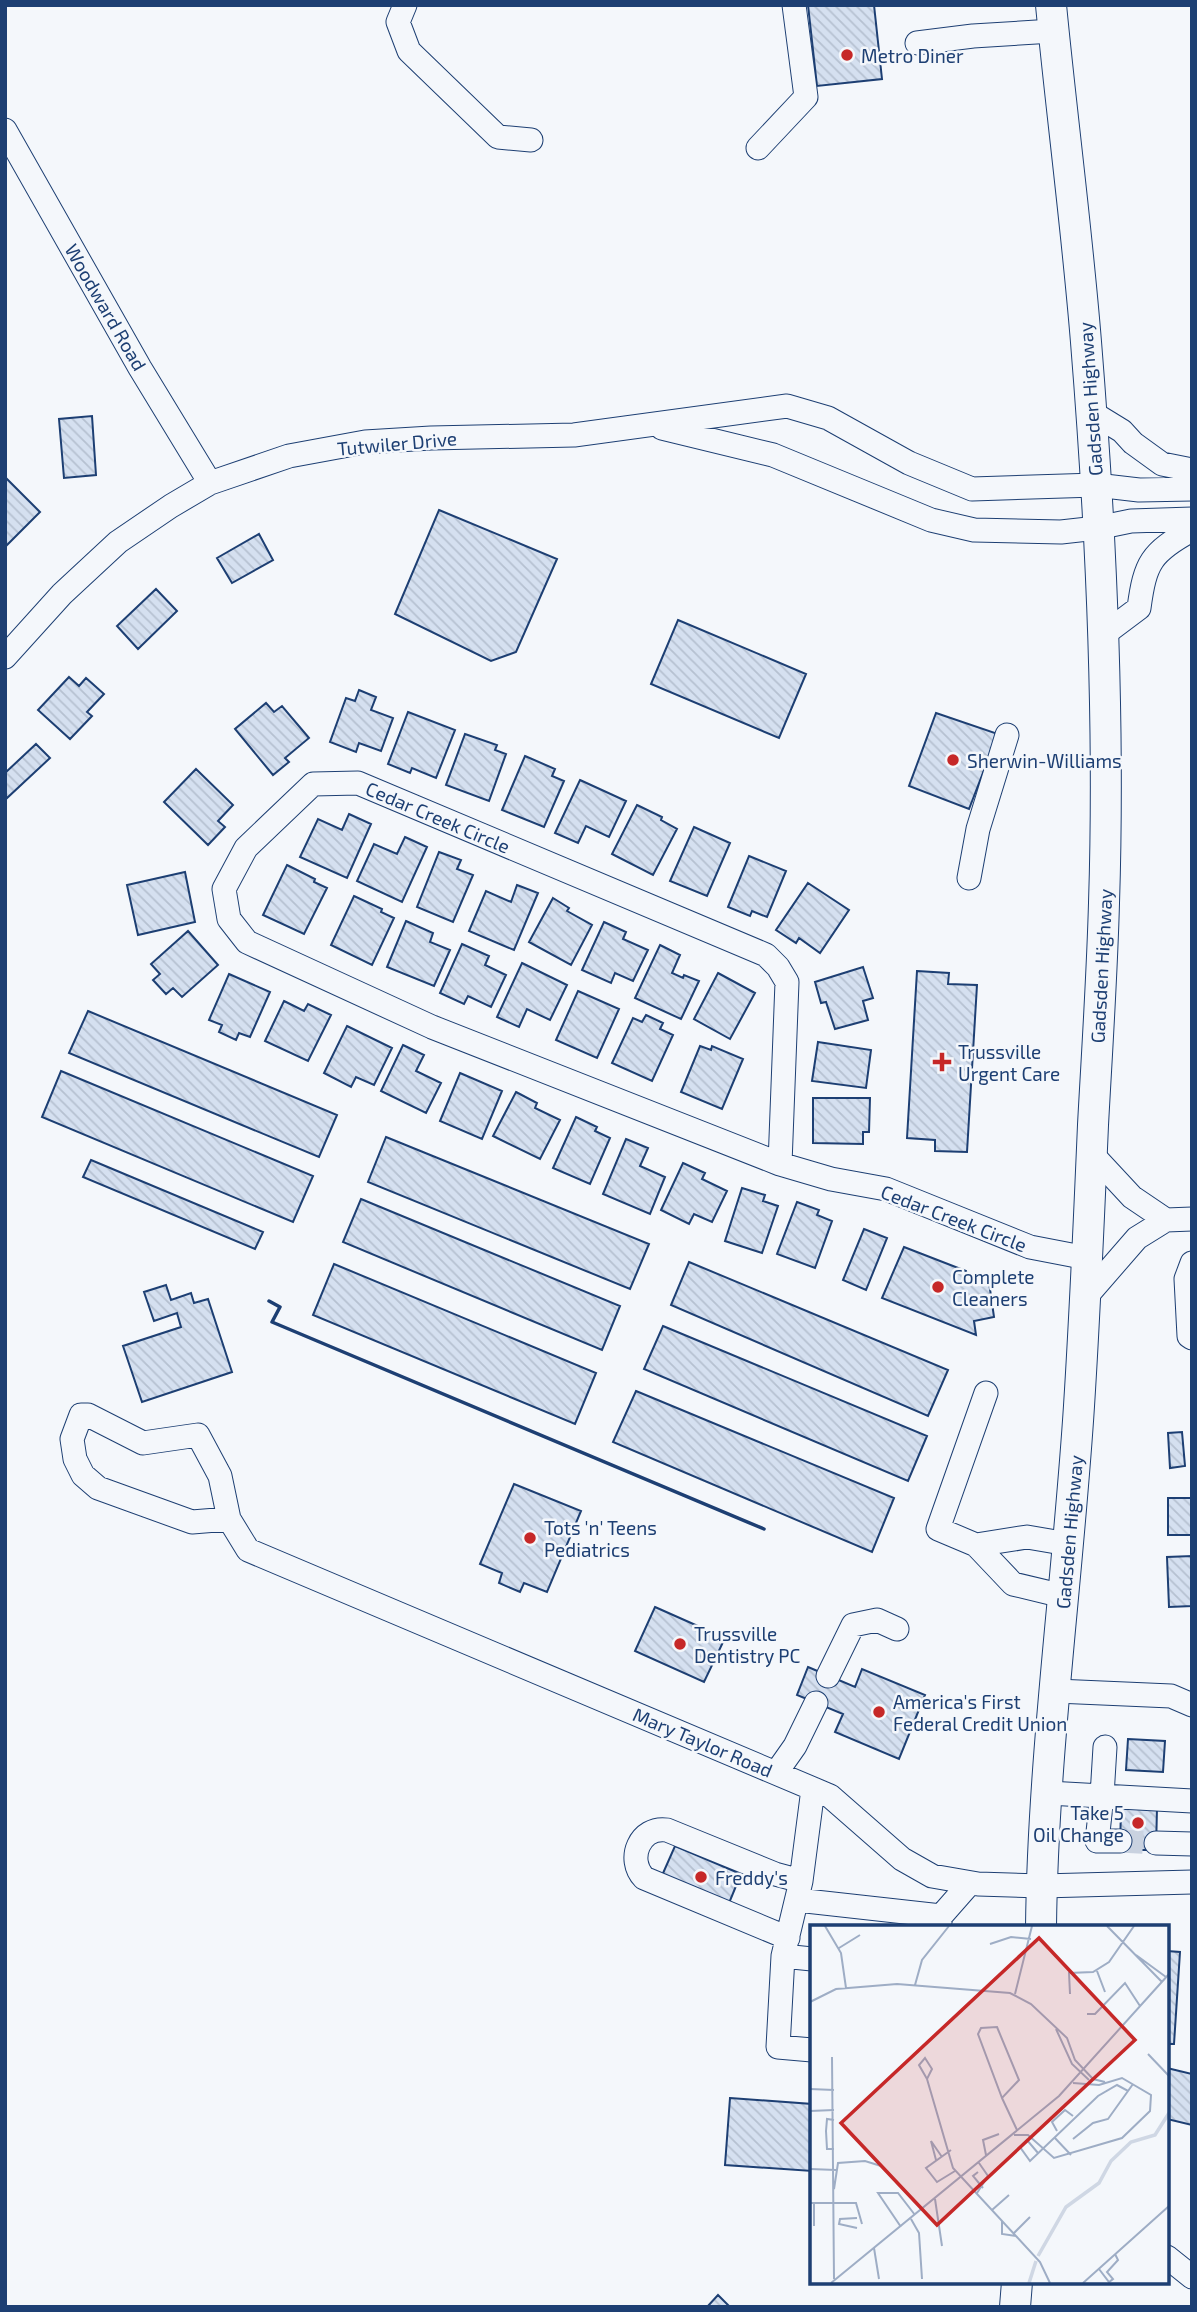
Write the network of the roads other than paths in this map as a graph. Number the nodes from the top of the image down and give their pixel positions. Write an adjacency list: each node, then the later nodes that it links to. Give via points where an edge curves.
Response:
1 (405, 5): 6 (street, via 398,22 409,51 498,137)
2 (794, 5): 7 (street, via 806,97)
3 (1052, 18): 4 (street); 8 (main road, Gadsden Highway)
4 (918, 43)
5 (5, 130): 11 (street, Woodward Road)
6 (531, 140)
7 (758, 148)
8 (1091, 412): 10 (street, via 1162,464); 12 (main road, Gadsden Highway)
9 (648, 424): 11 (street, Tutwiler Drive, via 574,435 365,442 289,456); 12 (street, Tutwiler Drive, via 786,406 828,418 909,464 972,489); 15 (street, Tutwiler Drive, via 773,455 931,520 975,530)
10 (1192, 470)
11 (211, 483): 18 (street, Tutwiler Drive, via 118,542)
12 (1096, 485): 13 (street, Tutwiler Drive); 15 (main road, Gadsden Highway)
13 (1192, 489)
14 (1192, 519): 15 (street, Tutwiler Drive, via 1131,521)
15 (1097, 528): 17 (main road, Gadsden Highway)
16 (1192, 530): 17 (street, via 1159,551 1148,566 1139,608)
17 (1103, 635): 21 (main road, Gadsden Highway, via 1104,904)
18 (5, 657)
19 (1007, 735): 20 (street, via 978,829)
20 (969, 878)
21 (1092, 1154): 24 (street, via 1132,1197); 25 (main road, Gadsden Highway)
22 (780, 1164): 22 (street, Cedar Creek Circle, via 432,1027 247,942 229,919 224,889 246,848 313,784 358,783 766,955 787,982); 25 (street, Cedar Creek Circle, via 886,1189 1030,1247)
23 (1192, 1219): 24 (street)
24 (1166, 1220): 27 (street, via 1137,1238)
25 (1087, 1258): 27 (main road, Gadsden Highway)
26 (1192, 1263): 28 (street, via 1185,1279)
27 (1084, 1299): 31 (main road, Gadsden Highway)
28 (1192, 1338)
29 (986, 1393): 32 (street, via 938,1529)
30 (229, 1519): 30 (street, Mary Taylor Road, via 220,1476 198,1435 143,1443 81,1415 72,1438 75,1459 83,1475 98,1488 192,1522); 40 (street, Mary Taylor Road, via 248,1550)
31 (1068, 1544): 32 (street, via 1027,1537); 33 (main road, Gadsden Highway)
32 (976, 1545): 33 (street, via 1013,1584)
33 (1063, 1596): 36 (main road, Gadsden Highway)
34 (897, 1629): 35 (street, via 877,1620 853,1625)
35 (828, 1676)
36 (1056, 1691): 38 (street, via 1171,1696); 42 (main road, Gadsden Highway)
37 (816, 1703): 40 (street)
38 (1192, 1705)
39 (1105, 1747): 43 (street)
40 (776, 1773): 41 (street, Mary Taylor Road)
41 (813, 1789): 49 (street, Mary Taylor Road, via 830,1797 902,1859 932,1876); 51 (street)
42 (1048, 1793): 43 (street); 50 (main road, Gadsden Highway)
43 (1102, 1796): 44 (street); 46 (street)
44 (1192, 1801)
45 (1192, 1828): 47 (street, via 1156,1835)
46 (1109, 1833)
47 (1192, 1844)
48 (1192, 1882): 50 (street, Mary Taylor Road)
49 (970, 1883): 50 (street, Mary Taylor Road); 52 (street)
50 (1042, 1886): 53 (main road, Gadsden Highway)
51 (799, 1890): 52 (street); 54 (street); 54 (street, via 775,1874 667,1830 646,1835 636,1855 644,1878)
52 (940, 1922)
53 (1041, 1925)
54 (786, 1947): 55 (street); 56 (street, via 778,2047)
55 (810, 1958)
56 (810, 2050)
57 (1169, 2259): 58 (street)
58 (1192, 2277)
59 (1017, 2284): 60 (main road)
60 (1015, 2307)

